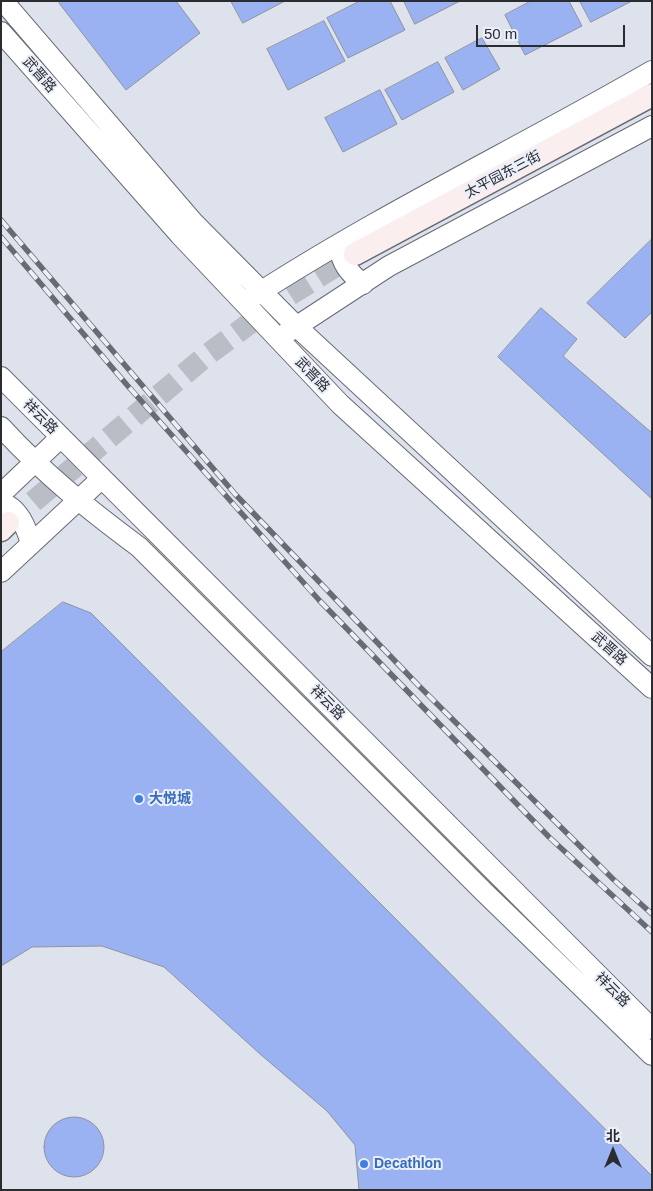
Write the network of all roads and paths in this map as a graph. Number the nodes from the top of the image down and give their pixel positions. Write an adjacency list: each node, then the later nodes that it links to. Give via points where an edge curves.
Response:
1 (3, 1): 8 (street, 武晋路, via 193,222)
2 (1, 32): 9 (street, 武晋路)
3 (652, 71): 6 (street, via 553,128 413,200)
4 (652, 95): 6 (main road, 太平园东三街)
5 (652, 126): 7 (street, via 390,266)
6 (347, 250): 7 (street, via 340,255 348,273); 8 (street)
7 (363, 284): 10 (street)
8 (262, 292): 9 (street); 10 (street, 武晋路)
9 (243, 304): 11 (street, 武晋路)
10 (296, 326): 11 (street); 22 (street, 武晋路)
11 (278, 339): 23 (street, 武晋路, via 340,404)
12 (1, 377): 14 (street, 祥云路)
13 (1, 427): 15 (street, 祥云路)
14 (61, 437): 15 (street); 16 (street, 祥云路)
15 (34, 463): 17 (street); 18 (street, 祥云路)
16 (102, 478): 18 (street); 24 (street, 祥云路)
17 (1, 494)
18 (78, 502): 20 (street); 25 (street, 祥云路, via 139,547)
19 (4, 518): 20 (street, via 8,504 26,526)
20 (31, 544): 21 (street)
21 (1, 572)
22 (652, 656)
23 (652, 688)
24 (652, 1029)
25 (652, 1055)

